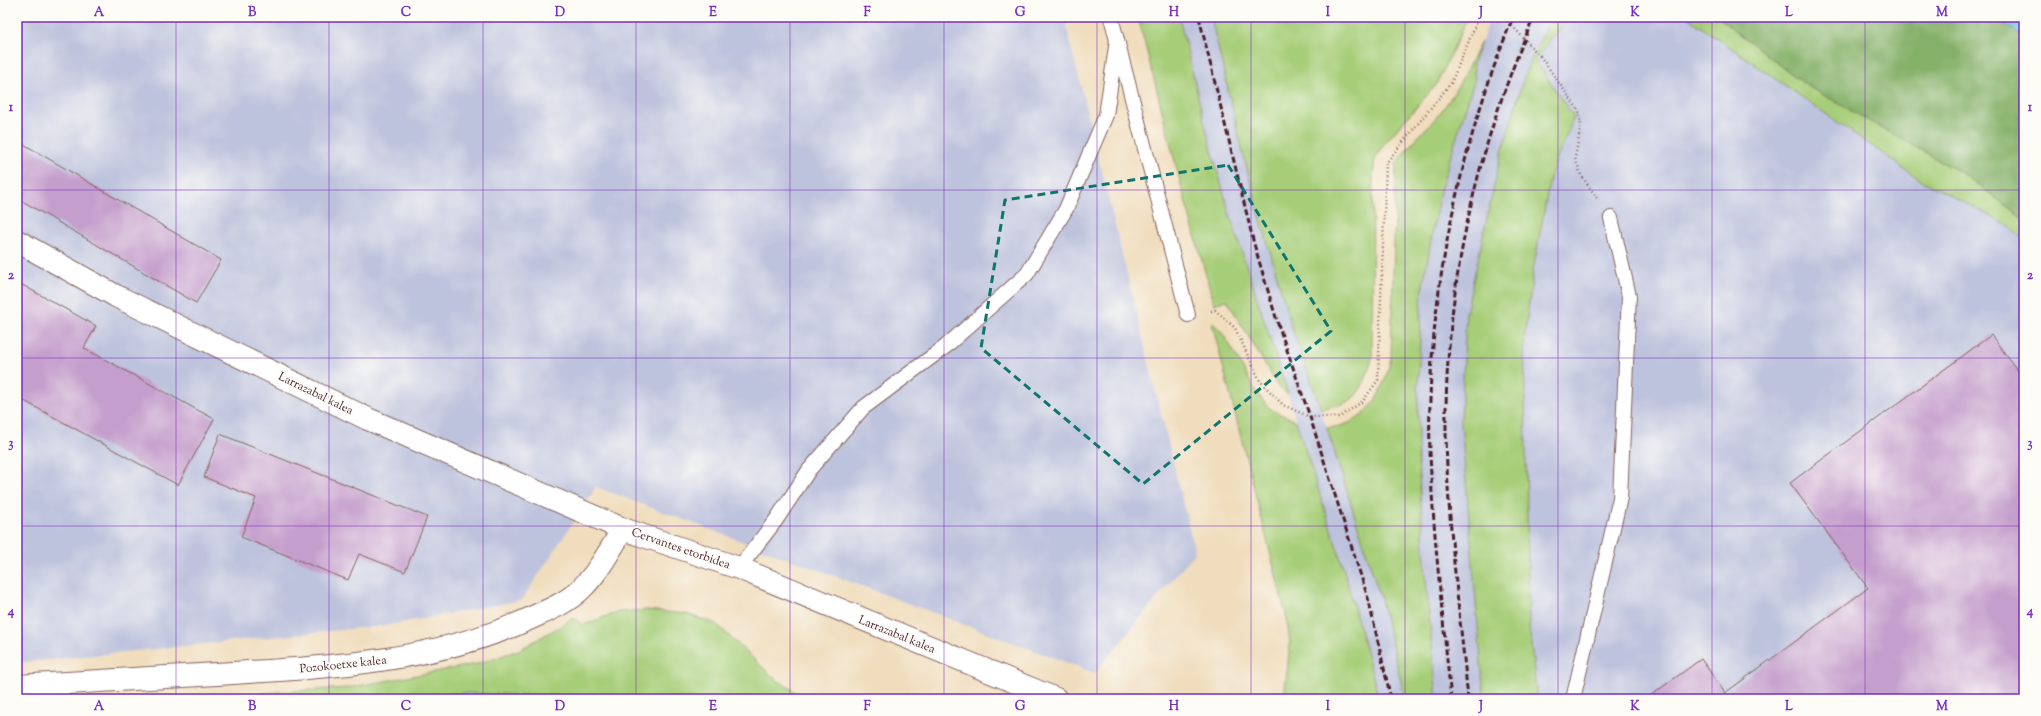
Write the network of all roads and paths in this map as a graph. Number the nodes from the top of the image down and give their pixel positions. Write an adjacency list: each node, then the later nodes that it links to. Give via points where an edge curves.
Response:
1 (1111, 17): 4 (lane)
2 (1479, 17): 7 (path, via 1451,83 1386,163 1378,380 1363,401 1340,417 1310,417 1283,405 1260,381 1236,328 1215,310)
3 (1504, 17): 5 (path, bridge, via 1540,56 1579,111 1581,126 1575,158 1581,175)
4 (1117, 40): 7 (lane); 9 (lane, via 1106,115 1066,209 1026,274 945,347 863,408 810,470)
5 (1610, 218): 12 (lane, via 1629,296 1620,498)
6 (17, 241): 8 (street, Larrazabal kalea, via 116,296 368,418)
7 (1188, 316)
8 (623, 529): 9 (street, Cervantes etorbidea); 10 (street, Pozokoetxe kalea, via 599,568 580,590 557,606 506,630 452,646 398,658 340,666)
9 (739, 568): 11 (street, Larrazabal kalea)
10 (17, 686)
11 (1056, 699)
12 (1574, 699)

